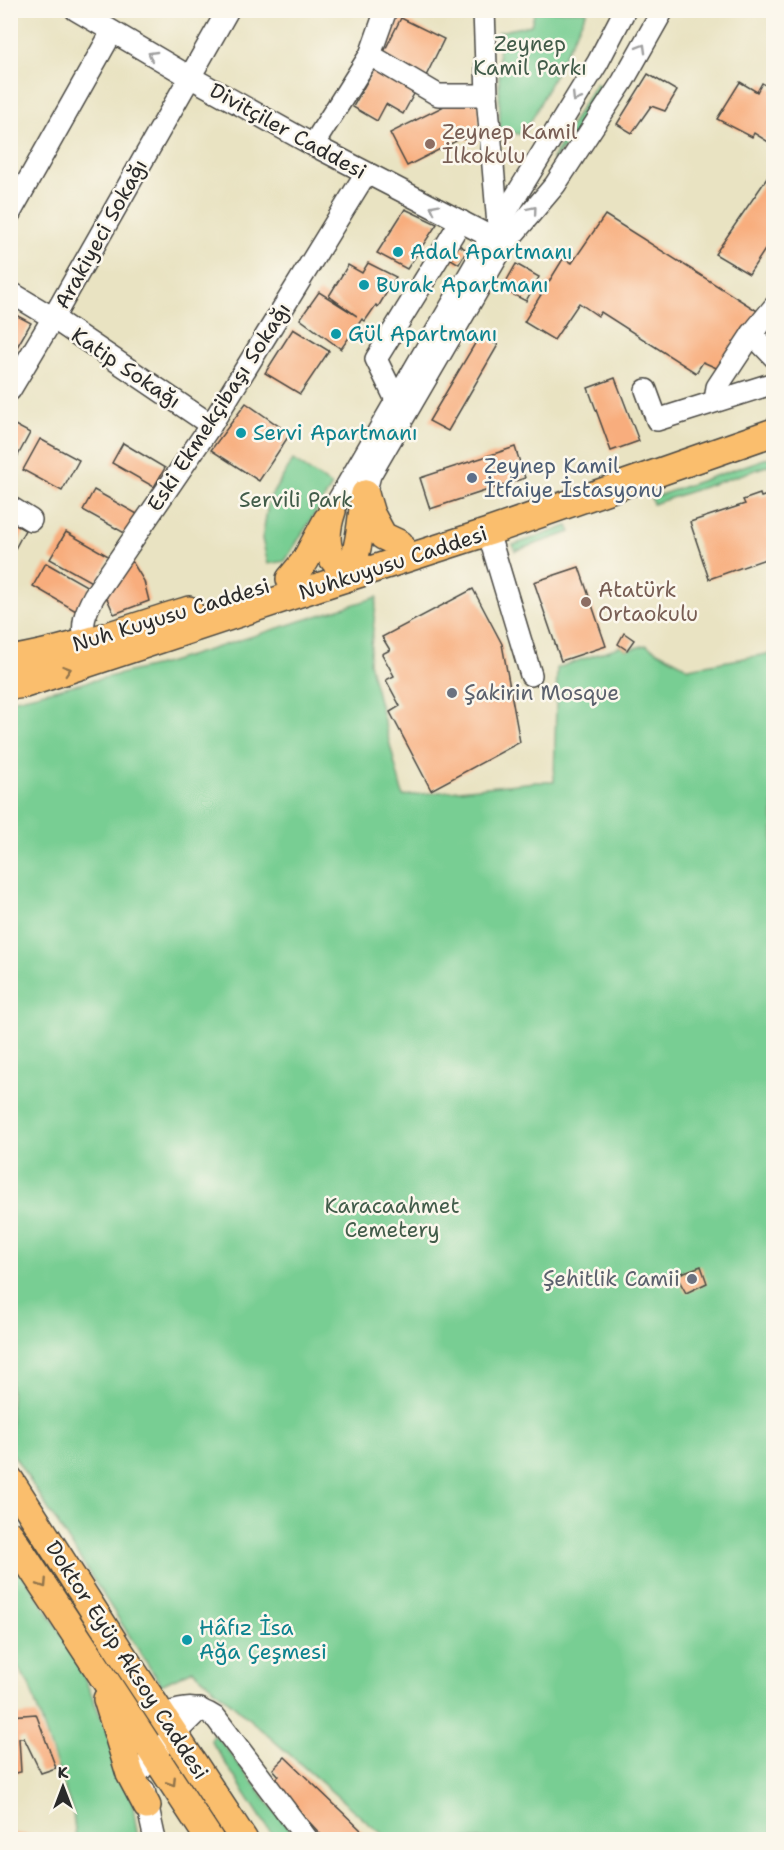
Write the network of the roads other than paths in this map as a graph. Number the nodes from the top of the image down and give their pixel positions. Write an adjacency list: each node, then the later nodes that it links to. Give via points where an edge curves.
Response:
1 (76, 10): 7 (street, Divitçiler Caddesi)
2 (228, 10): 9 (street, Arakiyeci Sokağı)
3 (386, 10): 8 (street)
4 (484, 10): 10 (street)
5 (625, 10): 15 (street, one-way to 15)
6 (663, 10): 15 (street, one-way to 6, via 555,185 623,81)
7 (108, 23): 9 (street, Divitçiler Caddesi, one-way to 7); 13 (street)
8 (370, 54): 10 (street, via 438,95); 11 (street)
9 (190, 77): 11 (street, Divitçiler Caddesi); 18 (street, Arakiyeci Sokağı)
10 (488, 95): 15 (street)
11 (313, 145): 12 (street, Divitçiler Caddesi)
12 (366, 173): 14 (street, Divitçiler Caddesi, one-way to 12); 27 (street, Eski Ekmekçibaşı Sokağı)
13 (10, 213)
14 (461, 221): 15 (street, Divitçiler Caddesi); 24 (street, via 376,359)
15 (498, 236): 24 (street); 29 (street, via 370,475)
16 (10, 292): 18 (street, Katip Sokağı)
17 (774, 307): 19 (street)
18 (54, 318): 22 (street, Arakiyeci Sokağı); 27 (street, Katip Sokağı)
19 (752, 334): 20 (street); 25 (street, via 717,387)
20 (774, 357)
21 (773, 386): 25 (street)
22 (10, 390)
23 (646, 390): 25 (street, via 657,420)
24 (396, 400): 31 (street)
25 (715, 402)
26 (774, 416): 33 (main road)
27 (211, 425): 37 (street, Eski Ekmekçibaşı Sokağı, via 94,596 85,614)
28 (774, 432): 33 (main road, Nuhkuyusu Caddesi)
29 (365, 494): 34 (main road, via 383,536); 35 (main road)
30 (10, 507): 32 (street)
31 (332, 511): 35 (main road, via 326,536 328,550); 36 (main road, via 305,561)
32 (31, 520)
33 (495, 521): 34 (main road, Nuh Kuyusu Caddesi, via 462,524); 35 (main road, Nuhkuyusu Caddesi); 39 (street)
34 (400, 544): 35 (main road, Nuh Kuyusu Caddesi)
35 (352, 568): 36 (main road, Nuh Kuyusu Caddesi); 40 (main road, Nuhkuyusu Caddesi, one-way to 35, via 25,684)
36 (290, 579): 37 (main road, Nuh Kuyusu Caddesi)
37 (85, 642): 38 (main road, Nuh Kuyusu Caddesi)
38 (10, 660)
39 (531, 675)
40 (10, 686)
41 (10, 1480): 43 (main road, Doktor Eyüp Aksoy Caddesi)
42 (10, 1535): 44 (main road, Doktor Eyüp Aksoy Caddesi, one-way to 44)
43 (121, 1653): 45 (street); 46 (main road, Doktor Eyüp Aksoy Caddesi)
44 (96, 1666): 45 (main road, Doktor Eyüp Aksoy Caddesi); 48 (main road, via 130,1774)
45 (129, 1716): 47 (main road, Doktor Eyüp Aksoy Caddesi)
46 (168, 1725): 47 (street); 51 (main road, Doktor Eyüp Aksoy Caddesi); 52 (street, via 200,1709 216,1718)
47 (147, 1762): 48 (street); 50 (main road, Doktor Eyüp Aksoy Caddesi, one-way to 50)
48 (147, 1806): 49 (street)
49 (155, 1839)
50 (210, 1839)
51 (244, 1839)
52 (308, 1839)

